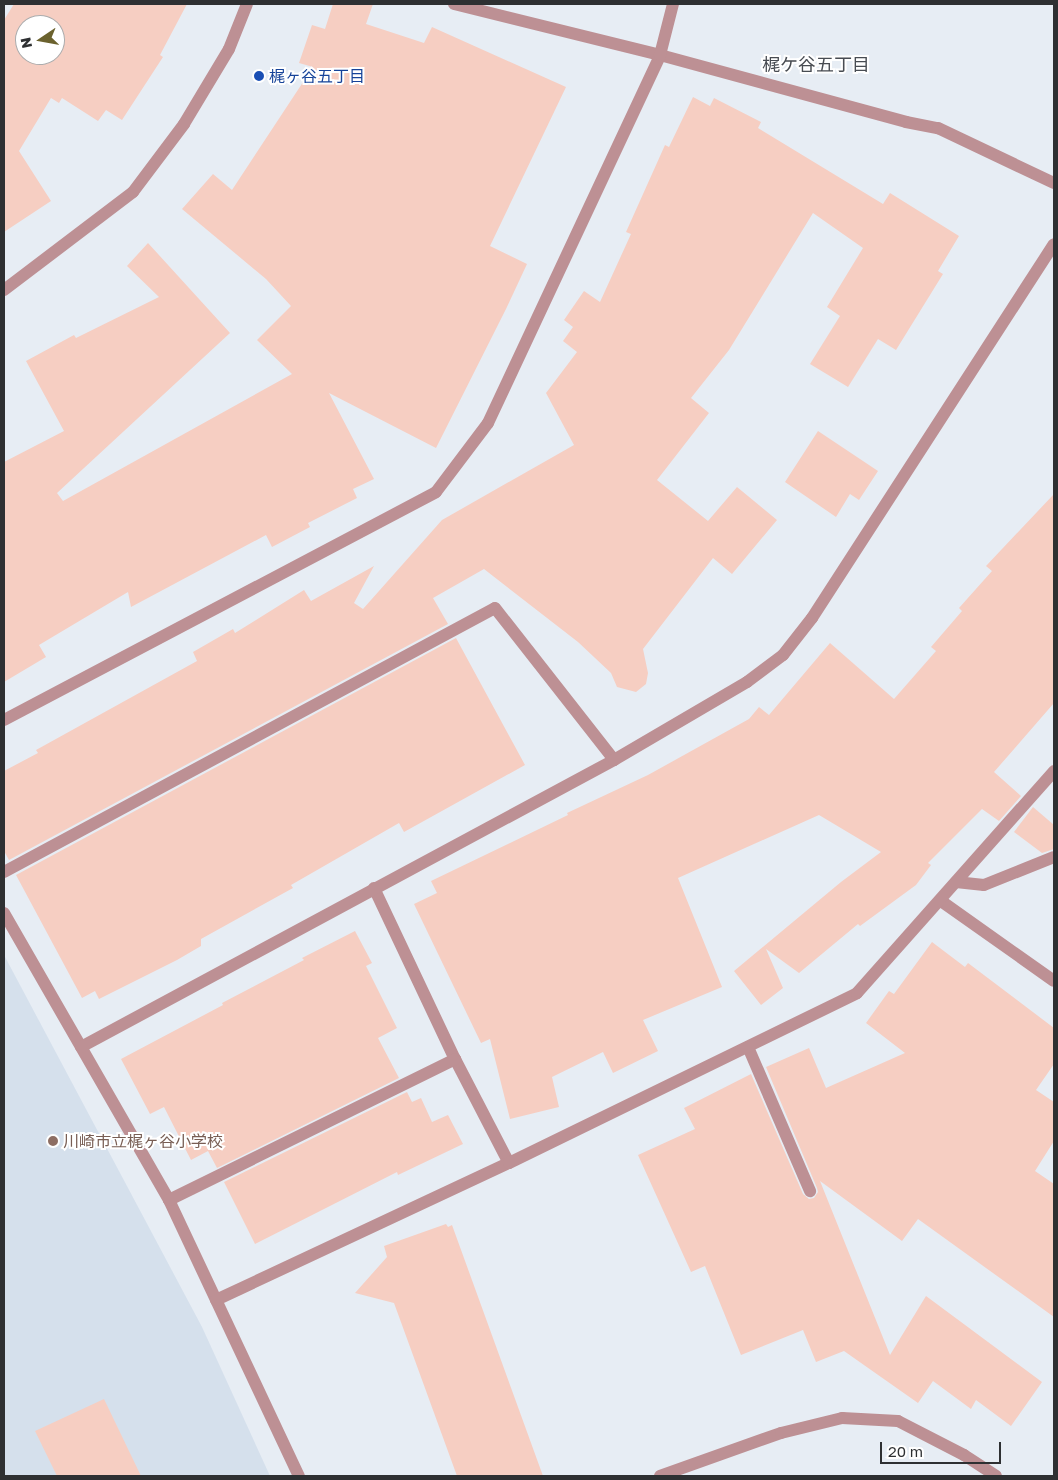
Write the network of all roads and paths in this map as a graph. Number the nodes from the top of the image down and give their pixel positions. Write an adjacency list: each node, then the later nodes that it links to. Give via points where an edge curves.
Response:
1 (247, 4): 7 (street, via 229,49 184,124 133,192)
2 (454, 4): 4 (street)
3 (673, 4): 4 (street)
4 (660, 55): 5 (street, via 938,128); 8 (street, via 488,423 436,492)
5 (1054, 183)
6 (1054, 244): 9 (street, via 818,610 783,655 747,682)
7 (4, 290)
8 (4, 720)
9 (614, 760): 12 (street, via 495,608); 14 (street)
10 (1054, 771): 13 (street)
11 (1054, 857): 13 (street, via 984,885)
12 (4, 872)
13 (956, 882): 15 (street)
14 (374, 888): 18 (street); 20 (street)
15 (941, 900): 17 (street); 19 (street, via 857,993)
16 (4, 913): 18 (street)
17 (1054, 981)
18 (81, 1047): 23 (street)
19 (748, 1047): 21 (street); 22 (street)
20 (456, 1059): 21 (street); 23 (street)
21 (509, 1163): 24 (street)
22 (810, 1190)
23 (169, 1200): 24 (street)
24 (216, 1300): 25 (street)
25 (299, 1476)
26 (660, 1476): 27 (street, via 781,1433 842,1418 898,1422 964,1455)
27 (996, 1476)

